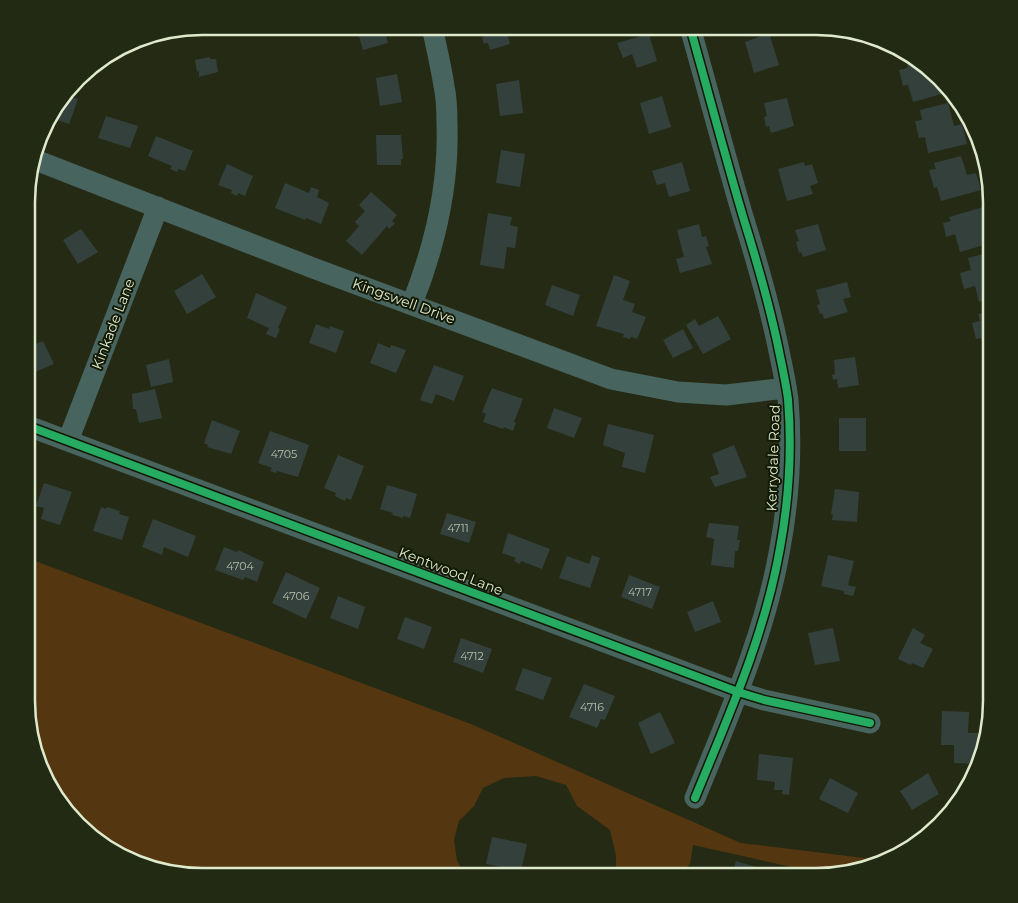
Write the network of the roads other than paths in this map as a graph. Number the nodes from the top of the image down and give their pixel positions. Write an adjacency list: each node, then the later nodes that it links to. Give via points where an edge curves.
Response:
1 (434, 35): 5 (street, via 445,87 448,146 437,230)
2 (693, 35): 6 (street, Kerrydale Road, via 753,249)
3 (40, 162): 4 (street, Kingswell Drive)
4 (158, 207): 5 (street, Kingswell Drive); 8 (street, Kinkade Lane)
5 (412, 304): 6 (street, Kingswell Drive, via 611,380 678,392 726,395)
6 (786, 388): 9 (street, Kerrydale Road, via 788,486 780,547 770,595)
7 (35, 429): 8 (street, Kentwood Lane)
8 (68, 441): 9 (street, Kentwood Lane)
9 (738, 692): 10 (street, Kentwood Lane); 11 (street, Kerrydale Road)
10 (870, 723)
11 (696, 798)

